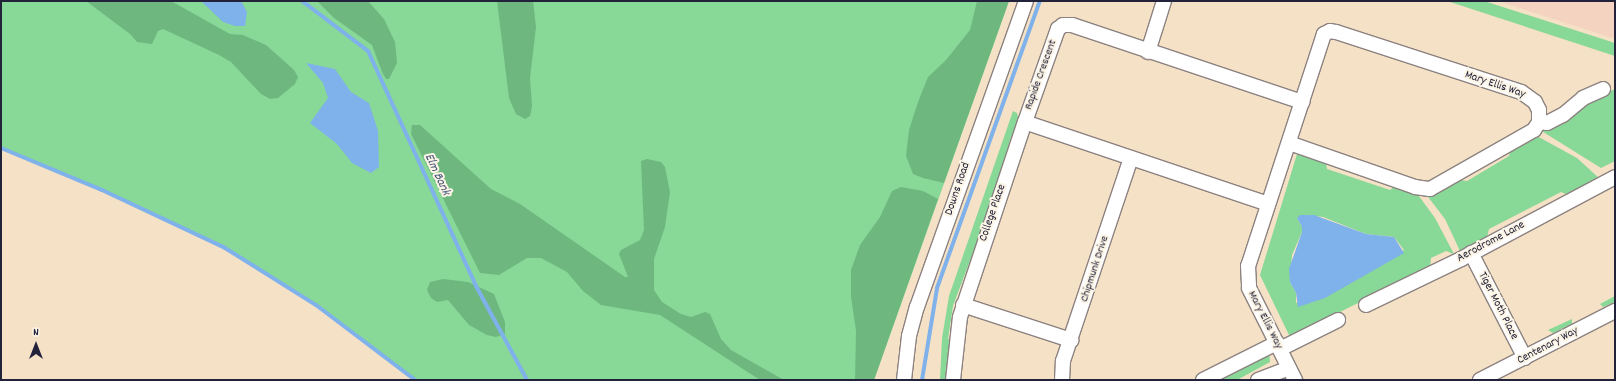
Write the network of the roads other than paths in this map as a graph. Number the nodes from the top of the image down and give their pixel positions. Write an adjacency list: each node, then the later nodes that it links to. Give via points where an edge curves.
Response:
1 (1026, 1): 21 (street, Downs Road, via 917,307 909,336)
2 (1164, 1): 3 (street)
3 (1148, 52): 5 (street, Rapide Crescent); 6 (street, Rapide Crescent, via 1072,25 1063,25 1058,29)
4 (1603, 88): 7 (street, via 1584,98 1563,115 1547,123)
5 (1302, 102): 7 (street, Mary Ellis Way, via 1321,40 1324,34 1330,31 1522,92 1538,106); 8 (street, Mary Ellis Way)
6 (1024, 122): 9 (street, Rapide Crescent); 14 (street, College Place)
7 (1539, 122): 8 (street, via 1534,130 1430,189 1415,187)
8 (1289, 143): 11 (street, Mary Ellis Way)
9 (1131, 158): 11 (street, Rapide Crescent); 17 (street, Chipmunk Drive)
10 (1615, 177): 12 (street, Aerodrome Lane)
11 (1268, 204): 18 (street, Mary Ellis Way, via 1247,276 1248,288)
12 (1471, 253): 13 (street, Aerodrome Lane); 19 (street, Tiger Moth Place)
13 (1366, 305)
14 (963, 306): 17 (street); 22 (street, College Place, via 955,345)
15 (1615, 311): 19 (street, Centenary Way)
16 (1338, 320): 18 (street)
17 (1071, 340): 23 (street, Chipmunk Drive, via 1064,361)
18 (1278, 346): 20 (street, Mary Ellis Way); 24 (street)
19 (1525, 358): 26 (street, Centenary Way)
20 (1292, 374): 25 (street)
21 (904, 380)
22 (953, 380)
23 (1062, 380)
24 (1203, 380)
25 (1258, 380)
26 (1480, 380)

